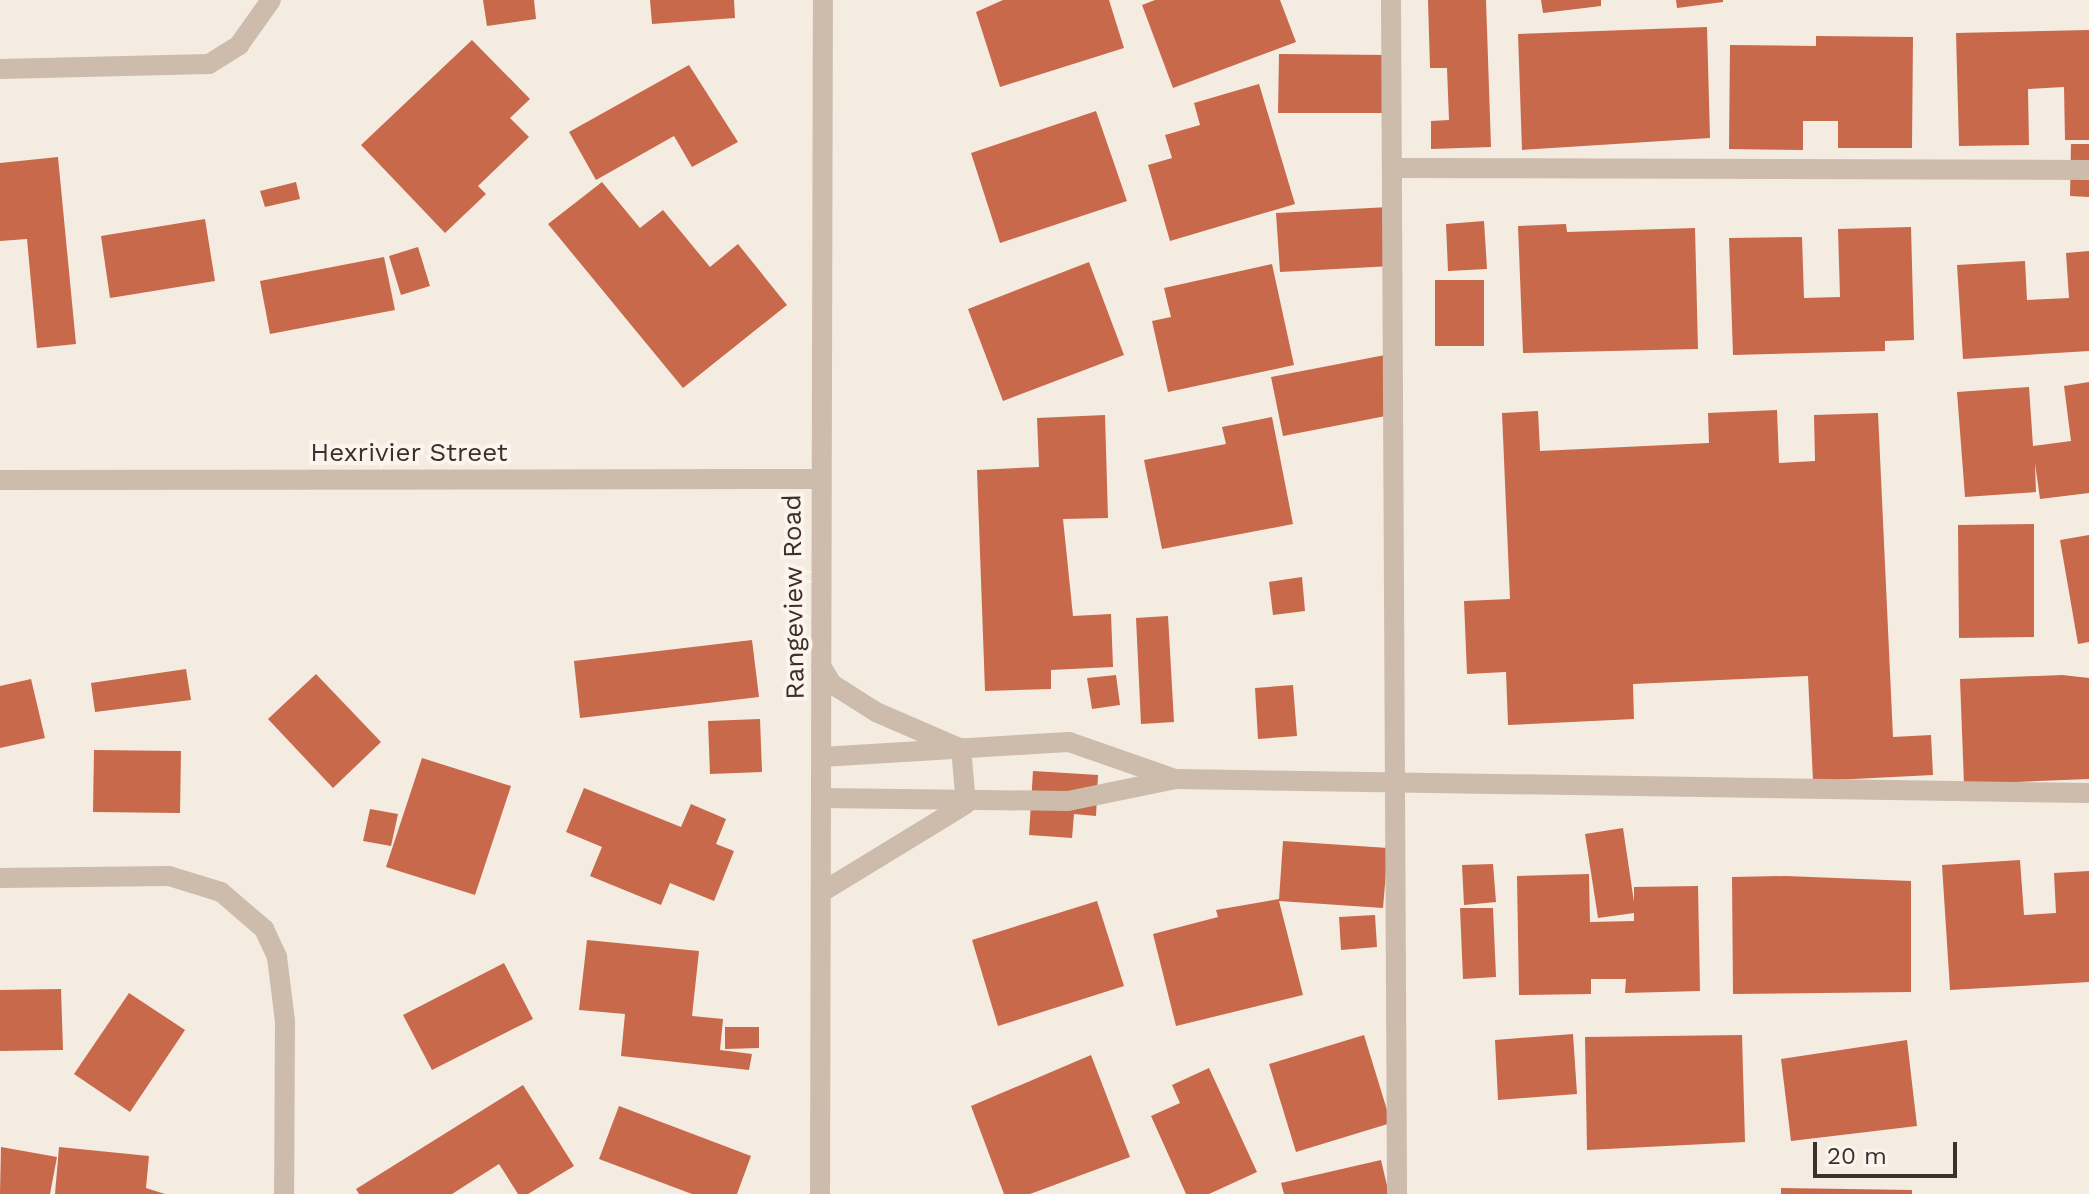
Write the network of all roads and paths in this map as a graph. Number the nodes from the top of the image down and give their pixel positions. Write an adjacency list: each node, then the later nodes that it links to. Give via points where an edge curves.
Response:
1 (271, 0): 4 (street, via 239,45 209,64)
2 (823, 0): 7 (street, Rangeview Road)
3 (1391, 0): 5 (street)
4 (0, 69)
5 (1392, 168): 6 (street); 13 (street)
6 (2089, 170)
7 (819, 479): 8 (street, Hexrivier Street); 9 (street, Rangeview Road)
8 (0, 480)
9 (821, 666): 10 (street, via 832,684 876,712); 11 (street, Rangeview Road)
10 (961, 748): 11 (street); 12 (street, via 1069,742); 16 (street)
11 (822, 757): 15 (street, Rangeview Road)
12 (1175, 779): 13 (street); 16 (street, via 1068,801)
13 (1396, 781): 14 (street); 21 (street)
14 (2089, 793)
15 (823, 798): 16 (street); 18 (street, Rangeview Road)
16 (966, 804): 18 (street)
17 (0, 878): 19 (street, via 191,880 221,892 264,929 277,957 285,1021)
18 (822, 892): 20 (street, Rangeview Road)
19 (284, 1194)
20 (820, 1194)
21 (1397, 1194)

